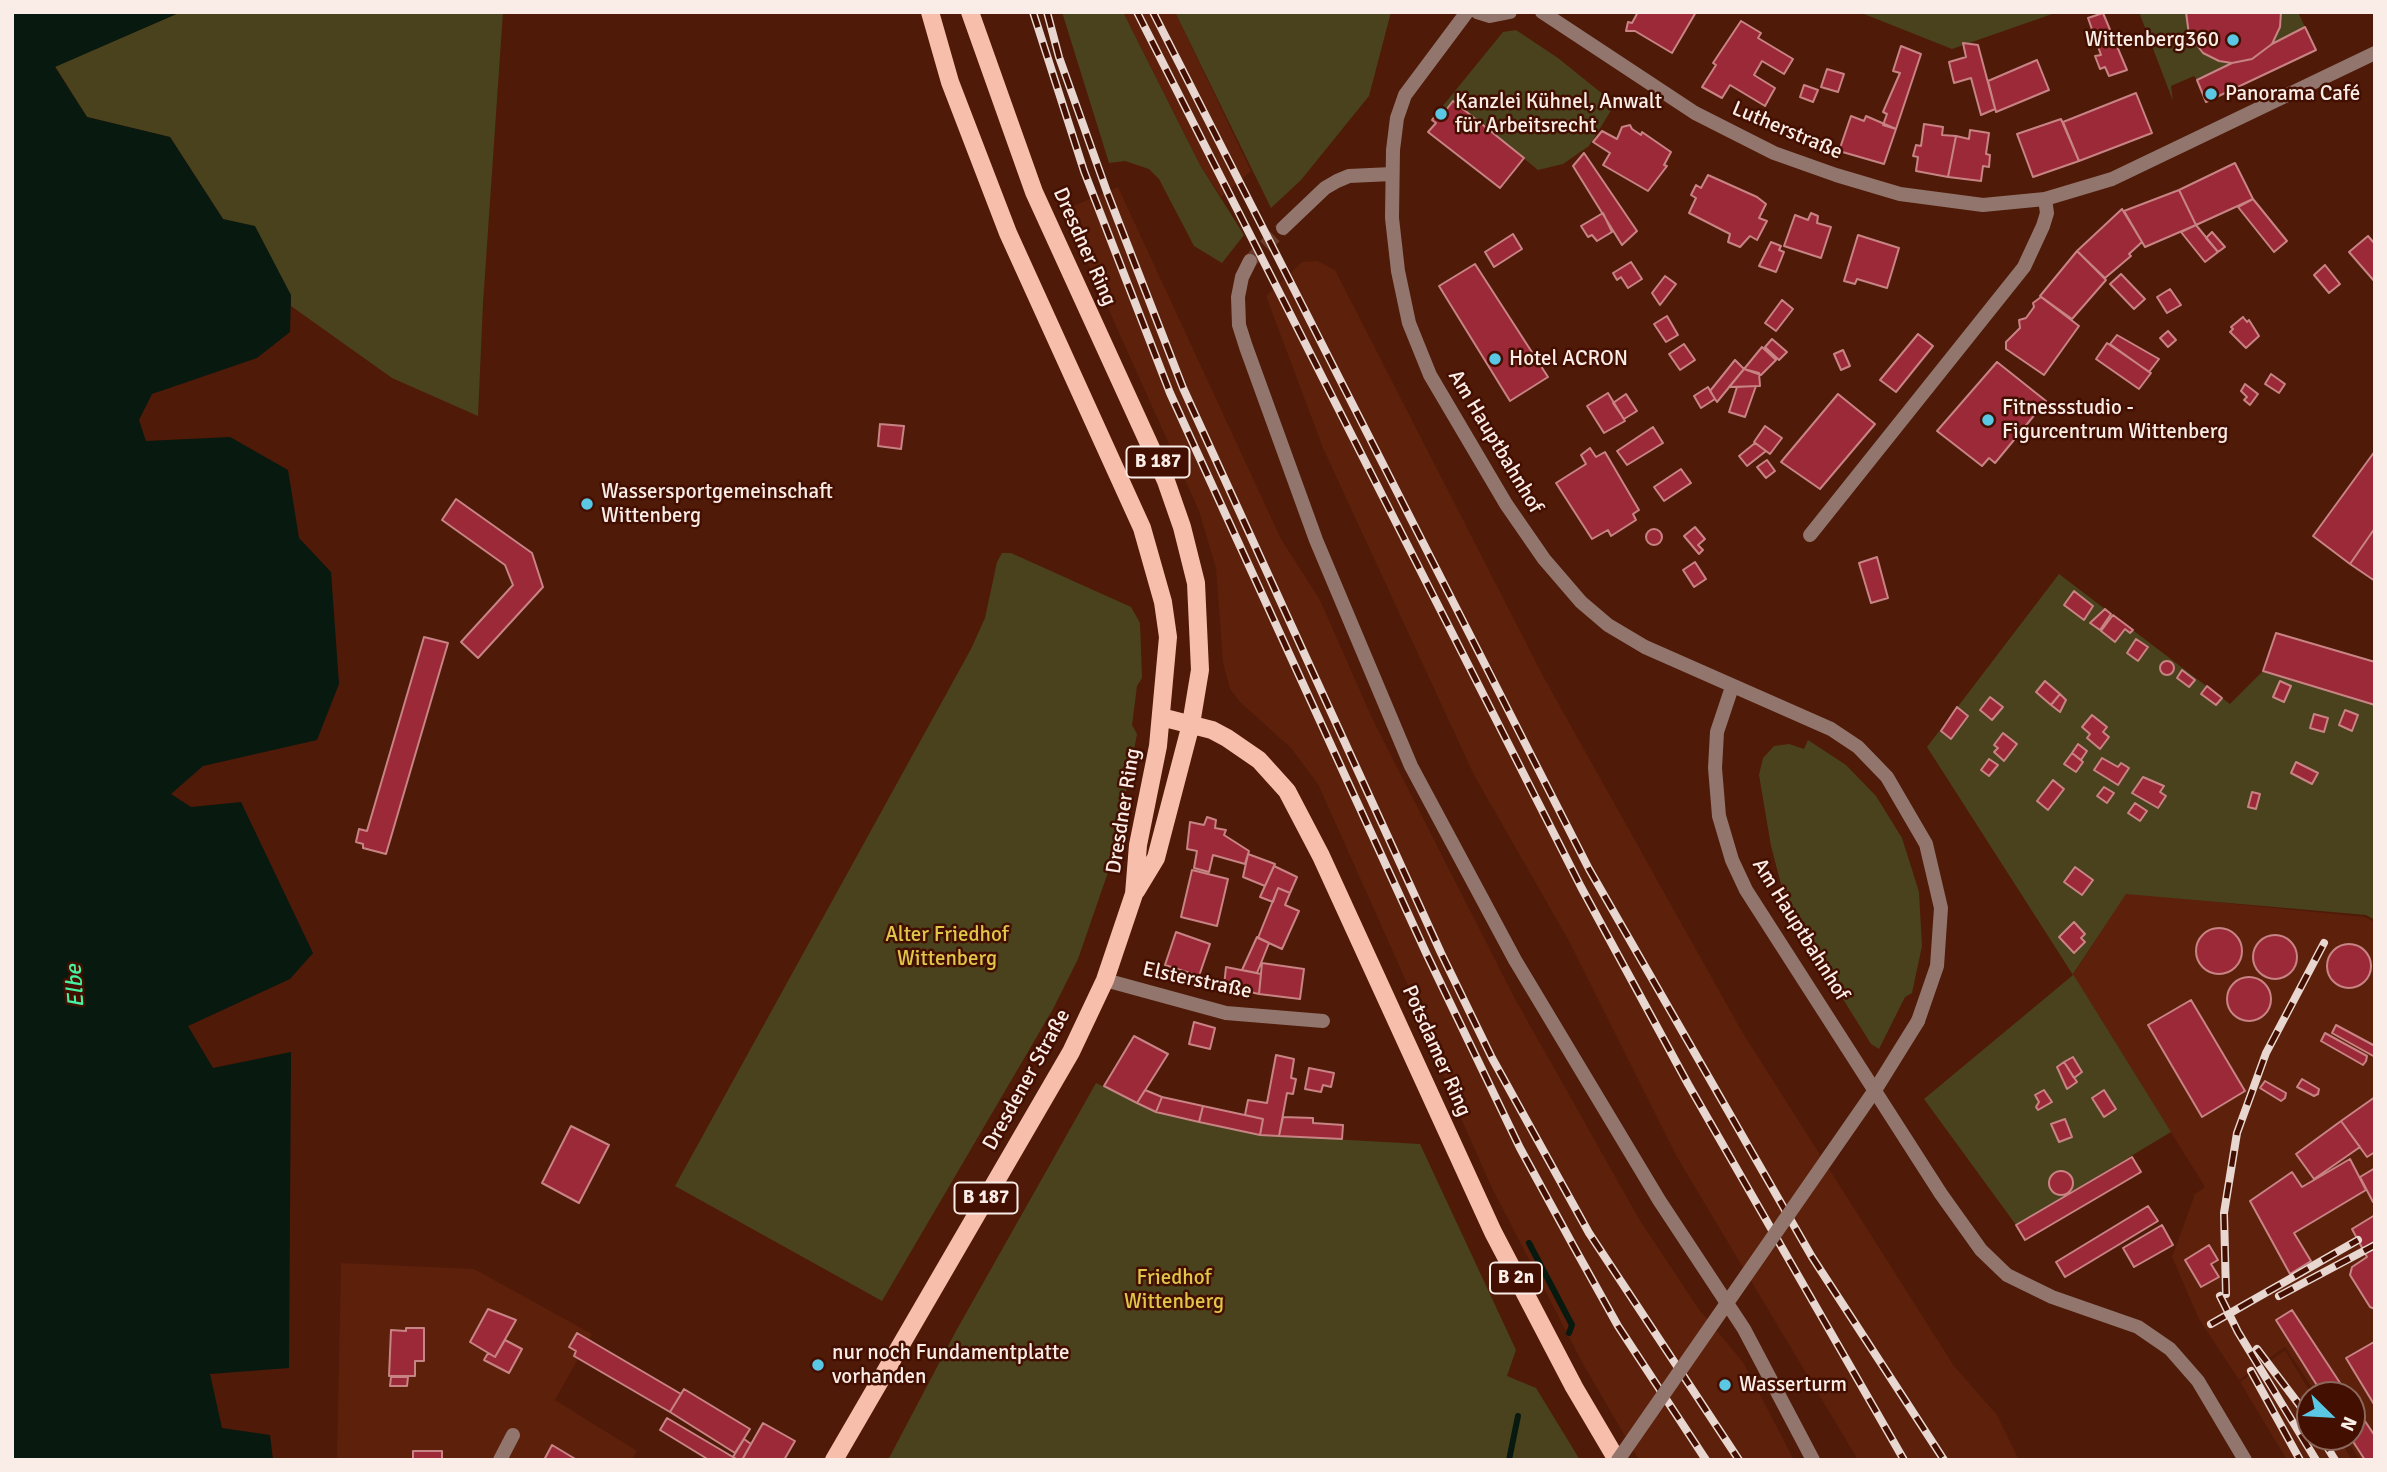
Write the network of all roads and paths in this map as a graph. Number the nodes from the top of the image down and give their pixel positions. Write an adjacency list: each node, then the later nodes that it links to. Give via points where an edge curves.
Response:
1 (930, 12): 14 (main road, Dresdner Ring / B 187, via 950,82 1008,233 1128,491 1151,553 1168,638)
2 (970, 12): 15 (main road, Dresdner Ring / B 187, via 1034,192 1154,453 1182,527 1196,583 1200,630 1200,670)
3 (1467, 12): 8 (street, Am Hauptbahnhof, via 1405,95 1397,118)
4 (1477, 12): 5 (street, via 1490,16)
5 (1510, 12)
6 (1542, 12): 9 (street, Lutherstraße, via 1695,113 1800,164 1900,194 1952,202 2003,204)
7 (2375, 54): 9 (street, Lutherstraße, via 2112,178)
8 (1392, 174): 10 (street, via 1337,181); 13 (street, Am Hauptbahnhof, via 1394,246 1409,323 1440,395 1506,503 1558,577 1608,625)
9 (2045, 199): 12 (street, via 2043,226 2024,267)
10 (1283, 228)
11 (1250, 261): 23 (street, via 1238,297 1245,347 1337,592 1411,766 1515,960 1659,1200 1744,1329)
12 (1810, 535)
13 (1732, 687): 22 (street, bridge, via 1824,725 1858,747 1887,777 1917,825 1938,887 1942,930 1933,984 1918,1021); 24 (street, Am Hauptbahnhof, via 1714,753 1719,816 1732,860 1746,890 1954,1213 1981,1250 2007,1275 2032,1289 2137,1327 2170,1349 2198,1381)
14 (1161, 717): 15 (main road, Potsdamer Ring / B 2n); 16 (main road, Dresdner Ring / B 187)
15 (1191, 724): 16 (main road, Dresdner Ring / B 187, via 1156,858); 22 (main road, Potsdamer Ring / B 2n, via 1220,734 1259,760 1296,807 1493,1232)
16 (1134, 894): 17 (main road, Dresdener Straße / B 187)
17 (1105, 979): 18 (street, Elsterstraße, via 1226,1013); 21 (main road, Dresdener Straße / B 187, via 1071,1052)
18 (1323, 1021)
19 (513, 1435): 20 (street)
20 (499, 1460)
21 (834, 1460)
22 (1618, 1460)
23 (1813, 1460)
24 (2245, 1460)

